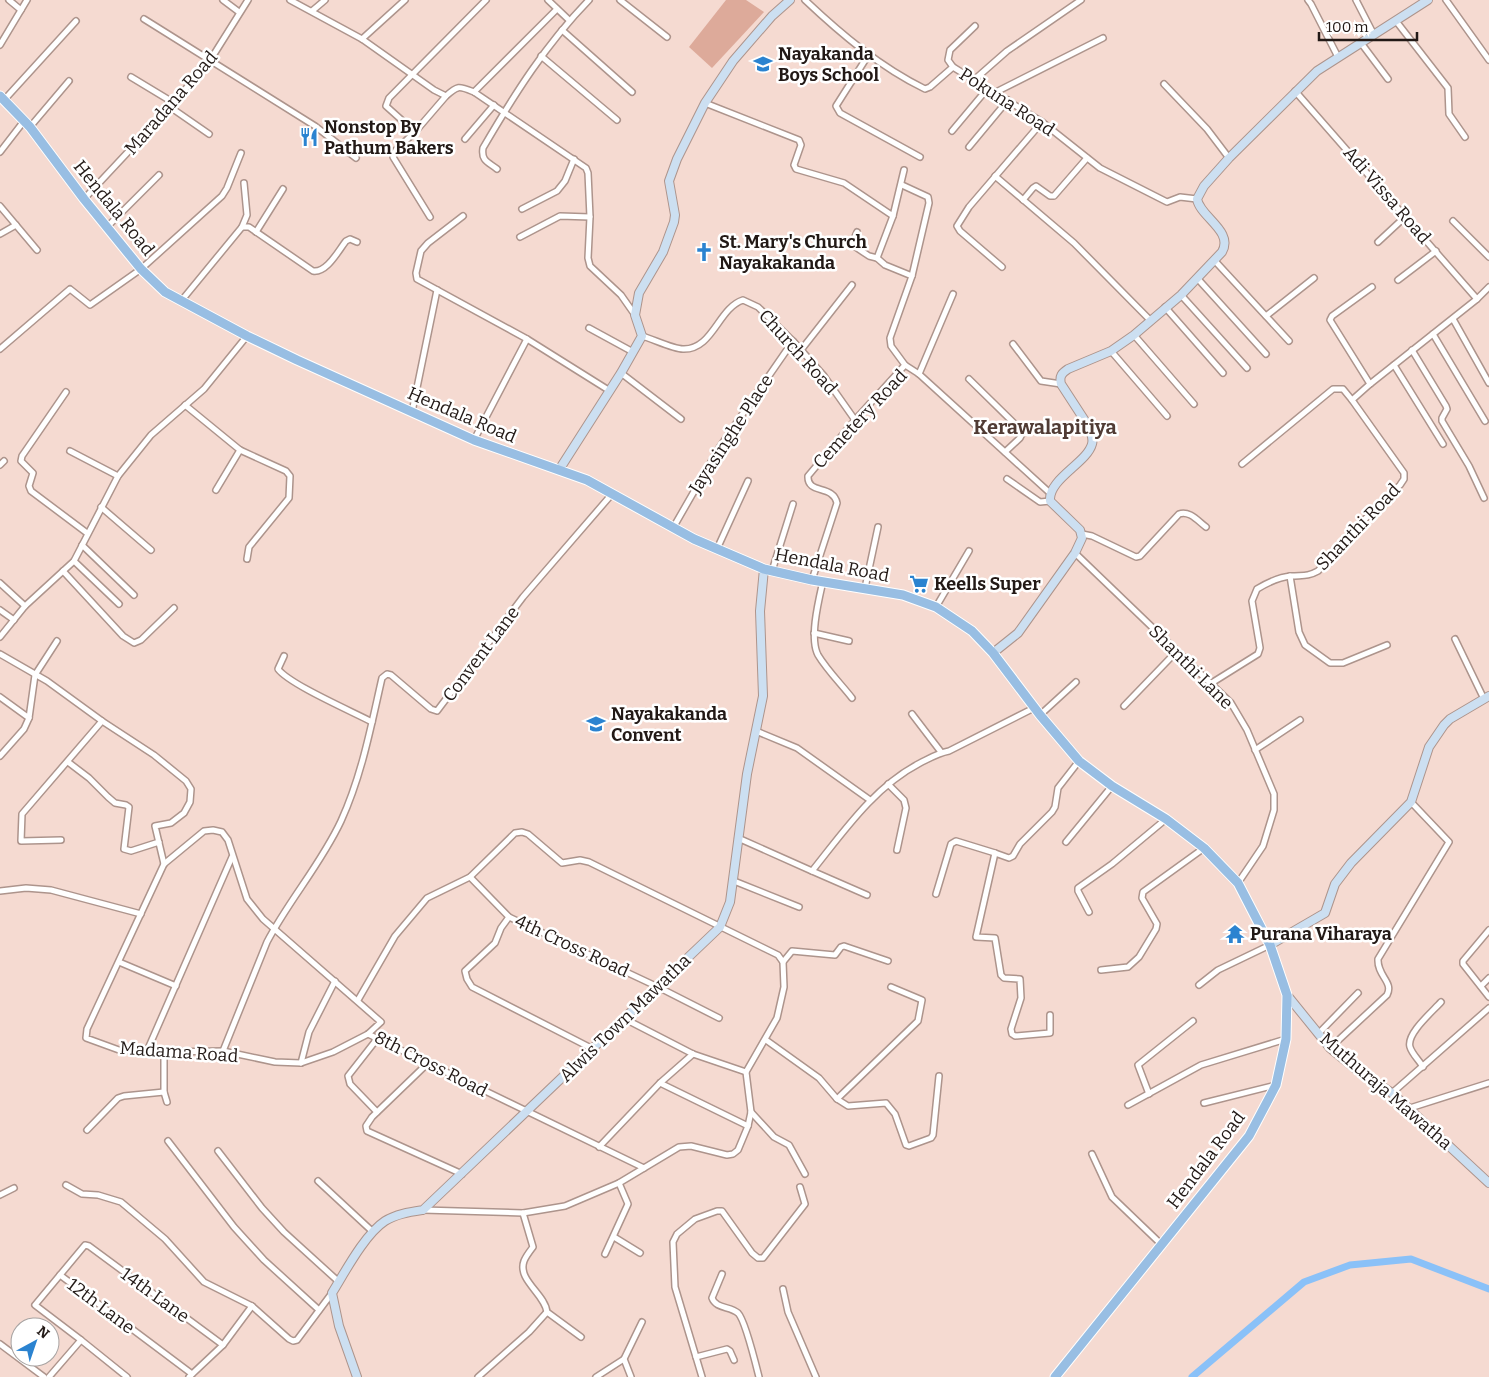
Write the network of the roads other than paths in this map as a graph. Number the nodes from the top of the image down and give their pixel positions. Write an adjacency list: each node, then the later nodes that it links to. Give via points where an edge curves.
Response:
1 (9, 0): 19 (street)
2 (27, 0): 19 (street)
3 (223, 0): 22 (street)
4 (248, 0): 22 (street, Maradana Road)
5 (290, 0): 21 (street)
6 (324, 0): 21 (street)
7 (405, 0): 32 (street)
8 (486, 0): 41 (street)
9 (548, 0): 20 (street)
10 (589, 0): 24 (street)
11 (620, 0): 30 (street)
12 (790, 0): 55 (street, via 733,61)
13 (805, 0): 35 (street, Pokuna Road, via 834,28)
14 (1080, 0): 44 (street, via 1007,51)
15 (1308, 0): 37 (street)
16 (1356, 0): 29 (street)
17 (1428, 0): 26 (street)
18 (1446, 0): 39 (street)
19 (21, 10): 34 (street)
20 (558, 10): 24 (street); 49 (street)
21 (312, 11): 32 (street)
22 (239, 12): 38 (street, Maradana Road)
23 (144, 19): 38 (street)
24 (569, 20): 28 (street)
25 (76, 21): 53 (street)
26 (1396, 21): 29 (street); 65 (street, via 1448,88 1449,114)
27 (974, 26): 40 (street, via 950,50 948,60)
28 (562, 30): 36 (street); 50 (street)
29 (1374, 35): 33 (street)
30 (668, 37)
31 (1104, 38): 51 (street)
32 (362, 39): 41 (street)
33 (1361, 43): 37 (street); 43 (street)
34 (0, 45)
35 (869, 54): 40 (street, Pokuna Road, via 925,89); 70 (street, via 836,106 837,110)
36 (541, 56): 58 (street); 59 (street)
37 (1338, 57): 48 (street)
38 (211, 59): 56 (street, Maradana Road); 71 (street, via 315,126)
39 (1489, 60)
40 (953, 67): 44 (street, Pokuna Road)
41 (412, 74): 52 (street); 63 (street, via 389,98 386,106)
42 (131, 77): 56 (street)
43 (1388, 79)
44 (974, 80): 47 (street, Pokuna Road)
45 (69, 81): 61 (street)
46 (1164, 84): 73 (street, via 1207,129)
47 (988, 88): 51 (street, Pokuna Road); 62 (street)
48 (1295, 91): 73 (street); 89 (street, Adi Vissa Road)
49 (474, 92): 52 (street, via 461,87); 57 (street)
50 (632, 92)
51 (996, 92): 54 (street, Pokuna Road)
52 (446, 96): 63 (street)
53 (2, 97): 61 (main road, Hendala Road)
54 (1008, 100): 60 (street, Pokuna Road); 67 (street)
55 (705, 103): 88 (street, via 799,140 801,145 794,165 796,169 844,183); 122 (street, via 669,181 674,222 663,252 639,293)
56 (172, 105): 64 (street); 82 (street, Maradana Road)
57 (494, 105): 58 (street); 66 (street)
58 (504, 112): 74 (street); 75 (street, via 482,155)
59 (617, 120)
60 (1042, 122): 72 (street, Pokuna Road); 78 (street)
61 (27, 123): 68 (street); 82 (main road, Hendala Road)
62 (952, 131)
63 (415, 132): 91 (street, via 393,157)
64 (209, 134)
65 (1465, 137)
66 (465, 139)
67 (969, 146)
68 (0, 152)
69 (241, 153): 108 (street, via 222,196)
70 (920, 157)
71 (356, 158)
72 (1087, 158): 83 (street, Pokuna Road, via 1167,202 1180,197); 84 (street, via 1054,196 1036,186)
73 (1229, 158): 83 (street)
74 (574, 159): 86 (street, via 557,191); 90 (street, via 588,170)
75 (497, 169)
76 (904, 170): 80 (street)
77 (159, 175): 94 (street)
78 (995, 176): 84 (street); 107 (street, via 958,226)
79 (244, 183): 95 (street, via 248,215)
80 (902, 184): 88 (street); 109 (street, via 928,198 929,203)
81 (283, 190): 96 (street)
82 (84, 199): 94 (main road, Hendala Road)
83 (1197, 199): 106 (street, via 1224,237 1225,246)
84 (1024, 200): 125 (street, via 1074,243)
85 (0, 206): 93 (street)
86 (522, 209)
87 (463, 216): 116 (street, via 428,243 420,255 417,279)
88 (893, 216): 105 (street)
89 (1406, 216): 101 (street); 103 (street, Adi Vissa Road)
90 (590, 217): 99 (street, via 560,216); 122 (street, via 590,266 621,295)
91 (430, 218)
92 (1452, 221): 104 (street)
93 (16, 225): 98 (street); 102 (street)
94 (108, 226): 108 (main road, Hendala Road)
95 (242, 227): 96 (street); 120 (street)
96 (256, 232): 100 (street, via 317,272 325,268 350,239)
97 (857, 232): 105 (street, via 854,246)
98 (0, 234)
99 (520, 237)
100 (357, 242)
101 (1378, 242)
102 (37, 250)
103 (1436, 251): 112 (street); 119 (street, Adi Vissa Road)
104 (1489, 257)
105 (877, 258): 109 (street, via 885,265)
106 (1215, 261): 110 (street); 123 (street)
107 (1002, 266)
108 (141, 269): 120 (main road, Hendala Road, via 165,292); 135 (street, via 90,305 70,290)
109 (912, 276): 141 (street, via 890,338 890,346)
110 (1198, 278): 118 (street); 140 (street)
111 (1314, 278): 123 (street)
112 (1398, 280)
113 (852, 285): 136 (street)
114 (1372, 287): 150 (street, via 1330,320)
115 (1489, 287): 119 (street)
116 (437, 290): 131 (street); 156 (street)
117 (953, 294): 146 (street)
118 (1181, 295): 121 (street); 143 (street)
119 (1477, 299): 124 (street)
120 (182, 300): 128 (main road, Hendala Road)
121 (1166, 308): 125 (street); 145 (street)
122 (634, 315): 129 (street)
123 (1266, 316): 133 (street)
124 (1453, 318): 127 (street); 148 (street)
125 (1150, 320): 130 (street)
126 (589, 328): 139 (street)
127 (1433, 334): 137 (street); 160 (street)
128 (247, 336): 155 (street, via 204,390); 156 (main road, Hendala Road)
129 (642, 336): 132 (street, Church Road, via 681,349 696,347 734,303 743,300 758,307); 139 (street)
130 (1134, 336): 138 (street); 154 (street)
131 (528, 339): 151 (street); 161 (street)
132 (793, 341): 136 (street, Church Road); 179 (street, Jayasinghe Place, via 719,448)
133 (1289, 341)
134 (1012, 344): 149 (street, via 1041,381)
135 (0, 349)
136 (801, 350): 159 (street, Church Road)
137 (1412, 350): 142 (street); 174 (street, via 1446,406 1442,421)
138 (1111, 351): 149 (street, via 1068,369 1061,376); 157 (street)
139 (633, 352): 144 (street)
140 (1266, 354)
141 (906, 365): 146 (street, Cemetery Road); 159 (street, Cemetery Road)
142 (1394, 365): 150 (street); 162 (street)
143 (1247, 368)
144 (621, 373): 151 (street); 158 (street)
145 (1223, 373)
146 (919, 374): 165 (street, Cemetery Road)
147 (969, 379): 165 (street, via 1023,432)
148 (1489, 383)
149 (1061, 384): 173 (street, via 1091,431 1092,442 1055,486)
150 (1370, 384): 153 (street)
151 (610, 391): 167 (street)
152 (66, 392): 180 (street, via 21,461 32,473 28,486 31,491)
153 (1352, 400): 166 (street, via 1343,389 1333,389); 191 (street, Shanthi Road, via 1404,473 1404,479 1318,571 1308,576)
154 (1194, 404)
155 (185, 405): 163 (street); 168 (street, via 151,435)
156 (412, 413): 161 (main road, Hendala Road)
157 (1167, 416)
158 (681, 419)
159 (855, 420): 192 (street, Cemetery Road, via 808,476 813,487 831,492 837,503)
160 (1485, 421)
161 (474, 440): 167 (main road, Hendala Road)
162 (1443, 444)
163 (240, 450): 171 (street); 187 (street, via 286,471 290,476 289,498 249,547)
164 (70, 451): 168 (street)
165 (1005, 452): 173 (street, Cemetery Road)
166 (1242, 464)
167 (559, 470): 172 (main road, Hendala Road)
168 (118, 476): 176 (street)
169 (1007, 479): 173 (street, via 1040,502)
170 (748, 481): 183 (street)
171 (216, 490)
172 (612, 494): 179 (main road, Hendala Road); 225 (street, Convent Lane, via 523,597 441,708 431,709 387,674 382,678)
173 (1051, 497): 181 (street)
174 (1484, 498)
175 (793, 504): 189 (street)
176 (101, 507): 180 (street); 184 (street)
177 (878, 527): 195 (street)
178 (1206, 527): 181 (street, via 1183,512 1136,557)
179 (672, 528): 183 (main road, Hendala Road)
180 (87, 533): 182 (street)
181 (1082, 534): 186 (street)
182 (82, 545): 188 (street); 196 (street)
183 (717, 549): 189 (main road, Hendala Road)
184 (150, 550)
185 (969, 551): 199 (street)
186 (1075, 553): 209 (street, Shanthi Lane); 210 (street, via 1018,633)
187 (247, 559)
188 (74, 561): 190 (street); 197 (street)
189 (768, 570): 192 (main road, Hendala Road); 226 (street, Alwis Town Mawatha, via 760,611 763,696)
190 (62, 571): 198 (street); 200 (street, via 123,636 134,643)
191 (1290, 576): 208 (street, via 1299,632 1305,645 1330,663 1343,663); 215 (street, Shanthi Road, via 1256,589 1253,596 1260,648 1258,654)
192 (812, 580): 194 (main road, Hendala Road)
193 (0, 582): 198 (street)
194 (823, 582): 195 (main road, Hendala Road); 203 (street)
195 (865, 588): 199 (main road, Hendala Road, via 903,595)
196 (134, 595)
197 (119, 604)
198 (25, 606): 202 (street)
199 (936, 607): 210 (main road, Hendala Road, via 972,631)
200 (174, 608)
201 (0, 610): 202 (street)
202 (14, 620): 204 (street)
203 (814, 633): 207 (street); 218 (street, via 817,653)
204 (0, 637)
205 (1455, 639): 217 (street)
206 (57, 641): 213 (street)
207 (849, 641)
208 (1387, 645)
209 (1176, 651): 215 (street, Shanthi Lane); 219 (street)
210 (993, 653): 220 (main road, Hendala Road)
211 (0, 654): 213 (street)
212 (284, 656): 225 (street, via 278,668 283,674)
213 (35, 675): 222 (street); 224 (street)
214 (1076, 682): 220 (street)
215 (1210, 684): 227 (street, Shanthi Lane, via 1231,703)
216 (0, 697): 222 (street)
217 (1487, 697): 235 (street, via 1444,725 1429,747)
218 (852, 698)
219 (1124, 706)
220 (1037, 712): 228 (street, via 949,751); 230 (main road, Hendala Road)
221 (912, 714): 228 (street)
222 (29, 718): 229 (street, via 24,729)
223 (1300, 720): 227 (street)
224 (102, 721): 231 (street); 239 (street, via 154,755 186,781 191,789 190,802 184,813 171,823 155,826)
225 (372, 722): 258 (street, Convent Lane, via 361,770 341,821)
226 (756, 732): 234 (street, via 797,748); 237 (street, Alwis Town Mawatha)
227 (1255, 750): 249 (street, Shanthi Lane, via 1274,794 1274,810 1263,846)
228 (940, 752): 232 (street)
229 (0, 756)
230 (1079, 761): 233 (main road, Hendala Road); 243 (street, via 1058,788 1052,812 1020,844 1013,856 1009,858)
231 (68, 762): 238 (street, via 22,814 21,840); 239 (street, via 115,803 129,807 124,849 131,851)
232 (888, 784): 234 (street); 242 (street, via 904,800 906,808)
233 (1112, 786): 236 (main road, Hendala Road); 240 (street)
234 (870, 800): 246 (street)
235 (1411, 802): 260 (street, via 1351,863 1335,884 1325,913); 287 (street, via 1449,842 1378,959 1380,972 1390,990)
236 (1166, 819): 241 (main road, Hendala Road); 254 (street, via 1078,888)
237 (738, 838): 246 (street); 248 (street, Alwis Town Mawatha)
238 (61, 840)
239 (159, 842): 245 (street)
240 (1066, 842)
241 (1204, 848): 249 (main road, Hendala Road); 264 (street, via 1143,892 1142,898 1158,924 1139,957 1128,967)
242 (897, 850)
243 (994, 853): 251 (street, via 953,842); 278 (street, via 976,937 995,938 1001,975 1020,979 1021,998 1012,1034 1050,1033)
244 (232, 857): 245 (street, 8th Cross Road, via 228,840 222,832 213,830 204,831); 258 (street, 8th Cross Road, via 247,899); 268 (street)
245 (164, 864): 255 (street, Madama Road)
246 (812, 871): 252 (street)
247 (470, 877): 256 (street, 4th Cross Road); 257 (street, via 515,833 522,832 562,863 589,862); 275 (street, via 427,898 395,936)
248 (734, 881): 253 (street); 257 (street, Alwis Town Mawatha)
249 (1238, 883): 260 (main road, Hendala Road)
250 (0, 891): 255 (street, via 51,890)
251 (936, 894)
252 (866, 896)
253 (799, 906)
254 (1089, 912)
255 (142, 914): 262 (street, Madama Road)
256 (509, 917): 270 (street, 4th Cross Road); 288 (street, via 495,943 465,971 472,987)
257 (720, 927): 263 (street, via 778,955); 270 (street, Alwis Town Mawatha)
258 (274, 928): 266 (street, 8th Cross Road); 290 (street, Convent Lane)
259 (1489, 930): 269 (street, via 1463,964)
260 (1270, 945): 267 (street, via 1218,970); 273 (main road, Hendala Road)
261 (888, 961): 263 (street, via 844,946 836,955 792,951)
262 (119, 962): 268 (street); 289 (street, Madama Road, via 87,1029 86,1038 119,1050)
263 (782, 962): 286 (street, via 784,987 777,1018)
264 (1101, 970)
265 (1489, 978): 269 (street)
266 (335, 981): 275 (street, 8th Cross Road); 293 (street, via 310,1032)
267 (1199, 985)
268 (176, 986): 289 (street)
269 (1481, 986): 274 (street)
270 (658, 987): 279 (street, 4th Cross Road); 280 (street, Alwis Town Mawatha)
271 (891, 987): 304 (street, via 922,1000 918,1021)
272 (1358, 993): 283 (street)
273 (1287, 995): 283 (street, Muthuraja Mawatha); 285 (main road, Hendala Road)
274 (1489, 997)
275 (358, 1000): 282 (street, 8th Cross Road, via 381,1022)
276 (1441, 1002): 295 (street, via 1410,1039 1412,1051)
277 (1489, 1008): 295 (street)
278 (1050, 1015)
279 (719, 1018)
280 (625, 1019): 288 (street, Alwis Town Mawatha); 292 (street)
281 (1193, 1021): 303 (street, via 1138,1065)
282 (368, 1034): 284 (street, 8th Cross Road); 293 (street, Madama Road, via 333,1052)
283 (1318, 1034): 287 (street, Muthuraja Mawatha)
284 (377, 1039): 294 (street, 8th Cross Road); 310 (street, via 348,1076 350,1084)
285 (1286, 1039): 300 (main road, Hendala Road); 303 (street, via 1201,1065)
286 (766, 1040): 296 (street); 304 (street, via 819,1078)
287 (1330, 1048): 302 (street, Muthuraja Mawatha)
288 (594, 1049): 309 (street, Alwis Town Mawatha)
289 (147, 1051): 291 (street, Madama Road)
290 (223, 1051): 291 (street, Madama Road); 293 (street, Madama Road, via 275,1062)
291 (164, 1052): 301 (street)
292 (693, 1054): 296 (street); 298 (street)
293 (301, 1063)
294 (427, 1064): 309 (street, 8th Cross Road); 310 (street)
295 (1423, 1066): 302 (street)
296 (746, 1072): 311 (street)
297 (939, 1076): 304 (street, via 933,1135 909,1146 903,1141 895,1114 886,1104 848,1106)
298 (660, 1083): 312 (street); 315 (street)
299 (1489, 1083): 308 (street)
300 (1276, 1085): 306 (street); 332 (main road, Hendala Road, via 1249,1136)
301 (164, 1092): 305 (street); 313 (street, via 118,1098)
302 (1392, 1093): 308 (street, Muthuraja Mawatha)
303 (1149, 1094): 307 (street)
304 (836, 1099)
305 (166, 1102)
306 (1204, 1103)
307 (1128, 1105)
308 (1410, 1108): 322 (street, Muthuraja Mawatha)
309 (527, 1111): 315 (street, 8th Cross Road); 319 (street, Alwis Town Mawatha)
310 (377, 1112): 319 (street, via 366,1126 367,1131)
311 (751, 1112): 312 (street); 320 (street, via 774,1137 789,1145)
312 (748, 1126): 318 (street, via 738,1150 733,1154 691,1146 679,1147)
313 (87, 1130)
314 (168, 1141): 341 (street, via 234,1227 264,1260)
315 (599, 1148): 318 (street, 8th Cross Road)
316 (218, 1151): 337 (street, via 284,1232)
317 (1092, 1154): 332 (street, via 1112,1197)
318 (644, 1168): 323 (street)
319 (462, 1174): 328 (street, Alwis Town Mawatha)
320 (805, 1174)
321 (318, 1182): 330 (street)
322 (1489, 1182)
323 (619, 1183): 329 (street, via 565,1206); 331 (street, via 628,1204)
324 (66, 1185): 340 (street, via 82,1194 121,1202 165,1239 204,1282)
325 (14, 1188): 327 (street)
326 (800, 1188): 348 (street, via 805,1204 763,1258 752,1253 722,1211 695,1219 672,1242 675,1287)
327 (0, 1195)
328 (423, 1210): 329 (street); 330 (street, via 395,1216)
329 (523, 1214): 342 (street, via 533,1247 523,1263 525,1277 546,1304)
330 (374, 1232): 337 (street)
331 (614, 1237): 333 (street); 334 (street)
332 (1162, 1245): 362 (main road, Hendala Road)
333 (640, 1253)
334 (605, 1254)
335 (722, 1274): 360 (street, via 712,1298 717,1305 733,1310 741,1317)
336 (60, 1275): 345 (street, 12th Lane, via 35,1305); 347 (street, 14th Lane, via 81,1248 89,1246); 351 (street, 12th Lane)
337 (339, 1282): 339 (street)
338 (783, 1289): 361 (street, via 788,1312)
339 (332, 1293): 341 (street); 355 (street, via 339,1326)
340 (252, 1306): 341 (street, via 293,1341); 347 (street)
341 (319, 1310)
342 (547, 1312): 344 (street); 356 (street)
343 (642, 1322): 349 (street)
344 (581, 1337)
345 (81, 1340): 353 (street); 354 (street)
346 (0, 1344): 352 (street)
347 (222, 1345): 351 (street)
348 (696, 1356): 350 (street, via 727,1349); 359 (street)
349 (624, 1359): 357 (street); 358 (street)
350 (734, 1360)
351 (190, 1376)
352 (44, 1377)
353 (49, 1377)
354 (127, 1377)
355 (357, 1377)
356 (478, 1377)
357 (596, 1377)
358 (631, 1377)
359 (702, 1377)
360 (760, 1377)
361 (816, 1377)
362 (1055, 1377)

